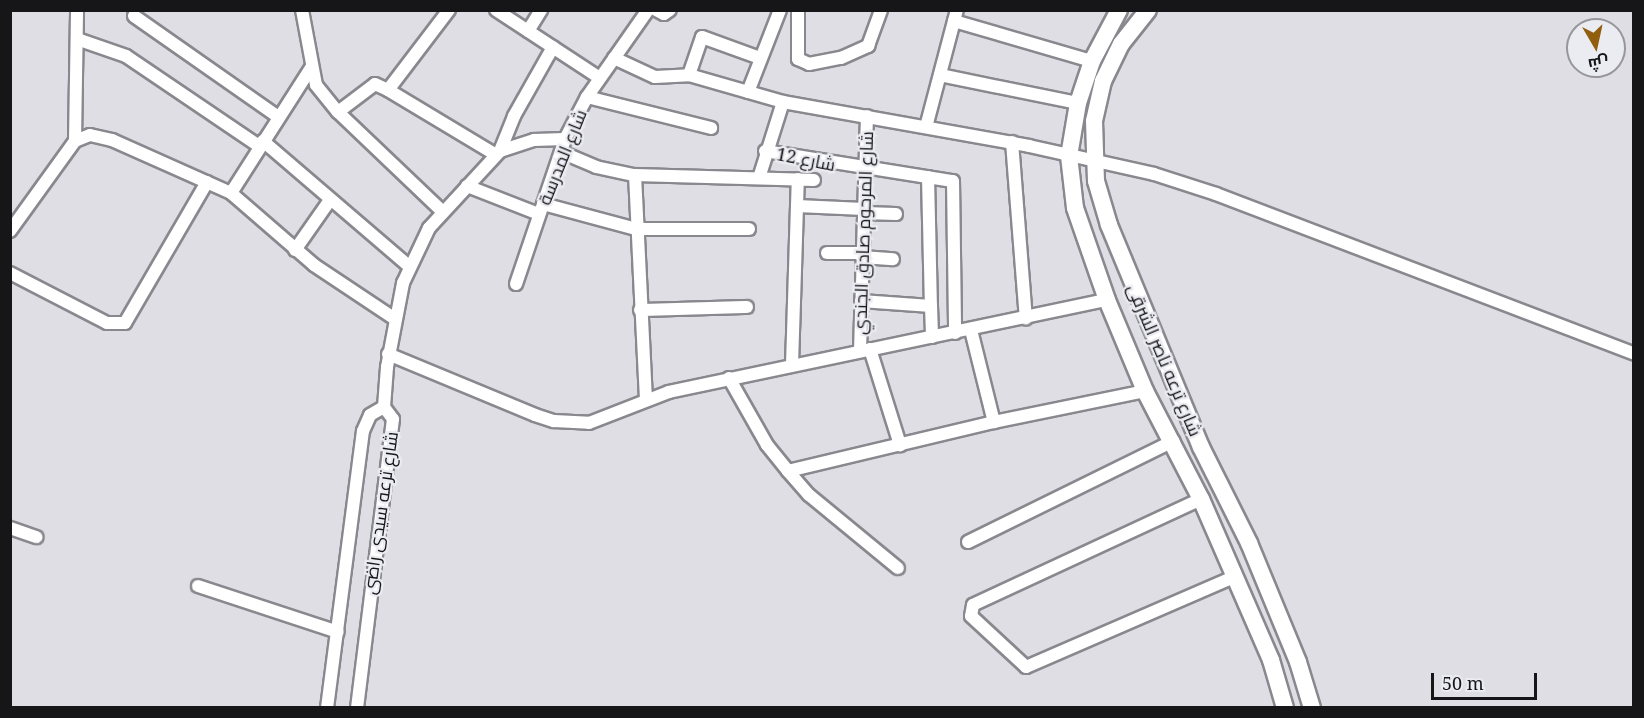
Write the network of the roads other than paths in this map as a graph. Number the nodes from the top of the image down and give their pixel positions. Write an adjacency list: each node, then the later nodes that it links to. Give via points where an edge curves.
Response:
1 (77, 10): 17 (street)
2 (302, 10): 22 (street)
3 (449, 10): 26 (street)
4 (542, 10): 16 (street)
5 (648, 10): 19 (street, شارع المدرسة)
6 (656, 10): 7 (street, via 664,15)
7 (670, 10)
8 (780, 10): 20 (street)
9 (798, 10): 10 (street, via 798,59 809,64 841,58 868,46)
10 (881, 10)
11 (1119, 10): 21 (street, شارع ترعه ناصر الشرقى)
12 (1148, 10): 43 (street, شارع ترعه ناصر الشرقى, via 1121,44 1103,81 1094,121)
13 (497, 11): 16 (street)
14 (134, 16): 33 (street)
15 (955, 16): 21 (street); 24 (street)
16 (528, 31): 18 (street)
17 (77, 39): 36 (street); 38 (street, via 126,56)
18 (553, 47): 25 (street); 41 (street, شارع ترعه سيدى راضى)
19 (614, 58): 23 (street, via 655,77); 25 (street, شارع المدرسة)
20 (760, 58): 23 (street, via 702,37); 27 (street)
21 (1092, 61): 30 (street, شارع ترعه ناصر الشرقى)
22 (311, 68): 31 (street, via 316,85); 33 (street)
23 (690, 75): 27 (street)
24 (940, 75): 30 (street); 34 (street)
25 (600, 78): 28 (street, شارع المدرسة)
26 (388, 90): 31 (street, via 375,84); 41 (street)
27 (748, 92): 29 (street)
28 (587, 97): 35 (street); 39 (street, شارع المدرسة)
29 (783, 102): 32 (street); 40 (street)
30 (1078, 103): 42 (street, شارع ترعه ناصر الشرقى)
31 (338, 112): 56 (street)
32 (867, 116): 34 (street); 44 (street, شارع المرحوم صادق الجندي)
33 (278, 117): 38 (street)
34 (926, 127): 37 (street)
35 (711, 128)
36 (75, 141): 50 (street, via 100,135); 61 (street)
37 (1012, 142): 42 (street); 74 (street)
38 (261, 144): 52 (street); 53 (street)
39 (563, 146): 41 (street, via 534,140); 45 (street, via 596,168); 55 (street, شارع المدرسة)
40 (765, 152): 44 (street, شارع 12); 47 (street)
41 (498, 153): 51 (street, شارع ترعه سيدى راضى)
42 (1069, 156): 43 (street); 69 (street, شارع ترعه ناصر الشرقى, via 1076,208)
43 (1094, 161): 81 (street, via 1216,194); 102 (street, شارع ترعه ناصر الشرقى, via 1109,225 1202,447 1250,543 1298,662)
44 (865, 169): 46 (street, شارع 12); 57 (street, شارع المرحوم صادق الجندي)
45 (635, 175): 47 (street); 59 (street)
46 (928, 177): 71 (street); 77 (street, شارع 12, via 953,181)
47 (759, 178): 48 (street)
48 (798, 179): 49 (street); 54 (street)
49 (814, 180)
50 (207, 182): 52 (street); 67 (street, via 125,323 107,323)
51 (467, 186): 55 (street); 56 (street, شارع ترعه سيدى راضى)
52 (231, 193): 62 (street)
53 (330, 200): 62 (street); 66 (street)
54 (797, 206): 57 (street); 82 (street)
55 (541, 209): 59 (street); 68 (street, شارع المدرسة)
56 (442, 211): 66 (street, شارع ترعه سيدى راضى)
57 (864, 211): 58 (street); 64 (street, شارع المرحوم صادق الجندي)
58 (897, 214)
59 (636, 229): 60 (street); 73 (street)
60 (749, 229)
61 (10, 231)
62 (295, 250): 75 (street)
63 (827, 253): 64 (street)
64 (862, 255): 65 (street); 70 (street, شارع المرحوم صادق الجندي)
65 (893, 259)
66 (409, 266): 75 (street, شارع ترعه سيدى راضى)
67 (10, 273)
68 (516, 284)
69 (1107, 300): 74 (street); 84 (street, شارع ترعه ناصر الشرقى)
70 (861, 301): 71 (street); 79 (street, شارع المرحوم صادق الجندي)
71 (931, 306): 78 (street)
72 (747, 308): 73 (street)
73 (640, 310): 85 (street)
74 (1026, 318): 76 (street)
75 (395, 319): 80 (street, شارع ترعه سيدى راضى)
76 (971, 330): 77 (street); 87 (street)
77 (955, 333): 78 (street)
78 (932, 337): 79 (street)
79 (865, 350): 82 (street); 89 (street, شارع المرحوم صادق الجندي)
80 (388, 354): 85 (street, via 554,421 589,423); 86 (street, شارع ترعه سيدى راضى)
81 (1634, 354)
82 (792, 365): 83 (street)
83 (729, 378): 85 (street); 90 (street, via 767,445)
84 (1145, 391): 87 (street); 88 (street, شارع ترعه ناصر الشرقى)
85 (645, 400)
86 (384, 407): 98 (street, via 370,415 363,431); 100 (street, شارع ترعه سيدى راضى, via 393,419)
87 (994, 422): 89 (street)
88 (1173, 441): 91 (street, شارع ترعه ناصر الشرقى); 94 (street)
89 (900, 445): 90 (street)
90 (788, 471): 95 (street, via 809,495)
91 (1201, 500): 96 (street, شارع ترعه ناصر الشرقى); 96 (street, via 973,605 971,616 1026,667)
92 (10, 528): 93 (street)
93 (36, 537)
94 (968, 542)
95 (898, 568)
96 (1234, 577): 101 (street, شارع ترعه ناصر الشرقى, via 1271,660)
97 (198, 586): 98 (street)
98 (338, 632): 99 (street)
99 (327, 708)
100 (357, 708)
101 (1285, 708)
102 (1312, 708)

